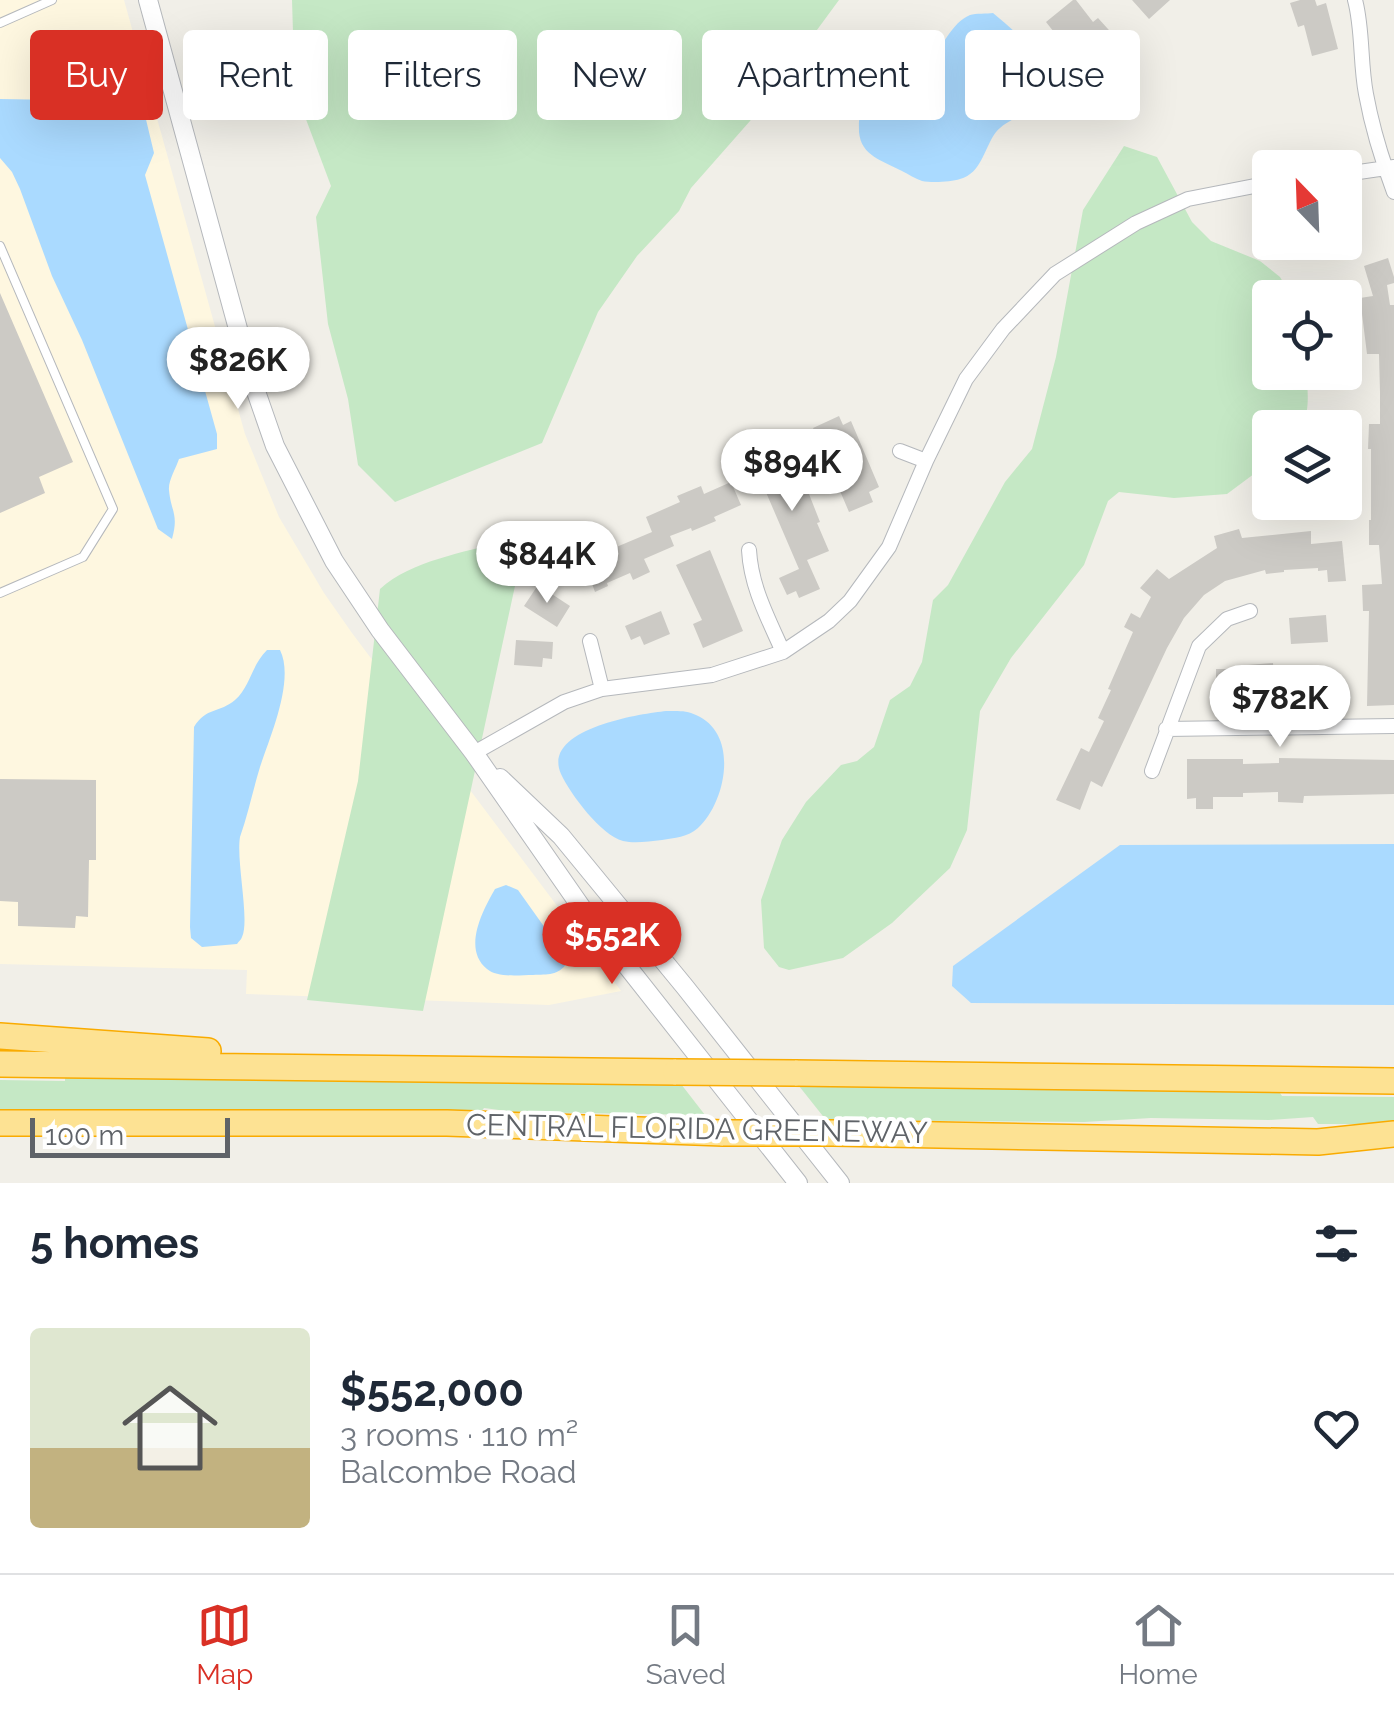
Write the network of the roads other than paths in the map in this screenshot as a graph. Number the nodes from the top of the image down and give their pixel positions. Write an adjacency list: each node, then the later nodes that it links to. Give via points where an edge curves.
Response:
1 (52, 0): 4 (lane)
2 (148, 0): 20 (street, via 275,446 339,572)
3 (1355, 0): 5 (street, via 1365,92)
4 (0, 23)
5 (1390, 168): 6 (street); 8 (street)
6 (1362, 172)
7 (1252, 185): 11 (street, via 1188,199 1055,274 966,379)
8 (1394, 192)
9 (0, 246): 13 (lane, via 113,509 83,557)
10 (900, 450): 11 (street)
11 (926, 461): 16 (street, via 888,547 850,601)
12 (749, 550): 16 (street, via 757,593)
13 (0, 592)
14 (1250, 611): 19 (street, via 1227,618 1199,646)
15 (590, 641): 17 (street)
16 (783, 652): 17 (street, via 712,675)
17 (602, 689): 20 (street, via 564,702)
18 (1394, 726): 19 (street)
19 (1166, 729): 21 (street)
20 (474, 753): 32 (street, via 586,914); 33 (street, via 561,836)
21 (1152, 772)
22 (0, 1036): 25 (highway)
23 (1394, 1063): 26 (highway)
24 (0, 1064): 25 (highway, CENTRAL FLORIDA GREENEWAY)
25 (448, 1069): 26 (highway, CENTRAL FLORIDA GREENEWAY, bridge)
26 (1227, 1079): 27 (highway, CENTRAL FLORIDA GREENEWAY)
27 (1394, 1080)
28 (0, 1123): 30 (highway, CENTRAL FLORIDA GREENEWAY, bridge, via 447,1123)
29 (1394, 1134): 30 (highway, CENTRAL FLORIDA GREENEWAY)
30 (1318, 1142): 31 (highway)
31 (1394, 1144)
32 (798, 1183)
33 (840, 1183)

